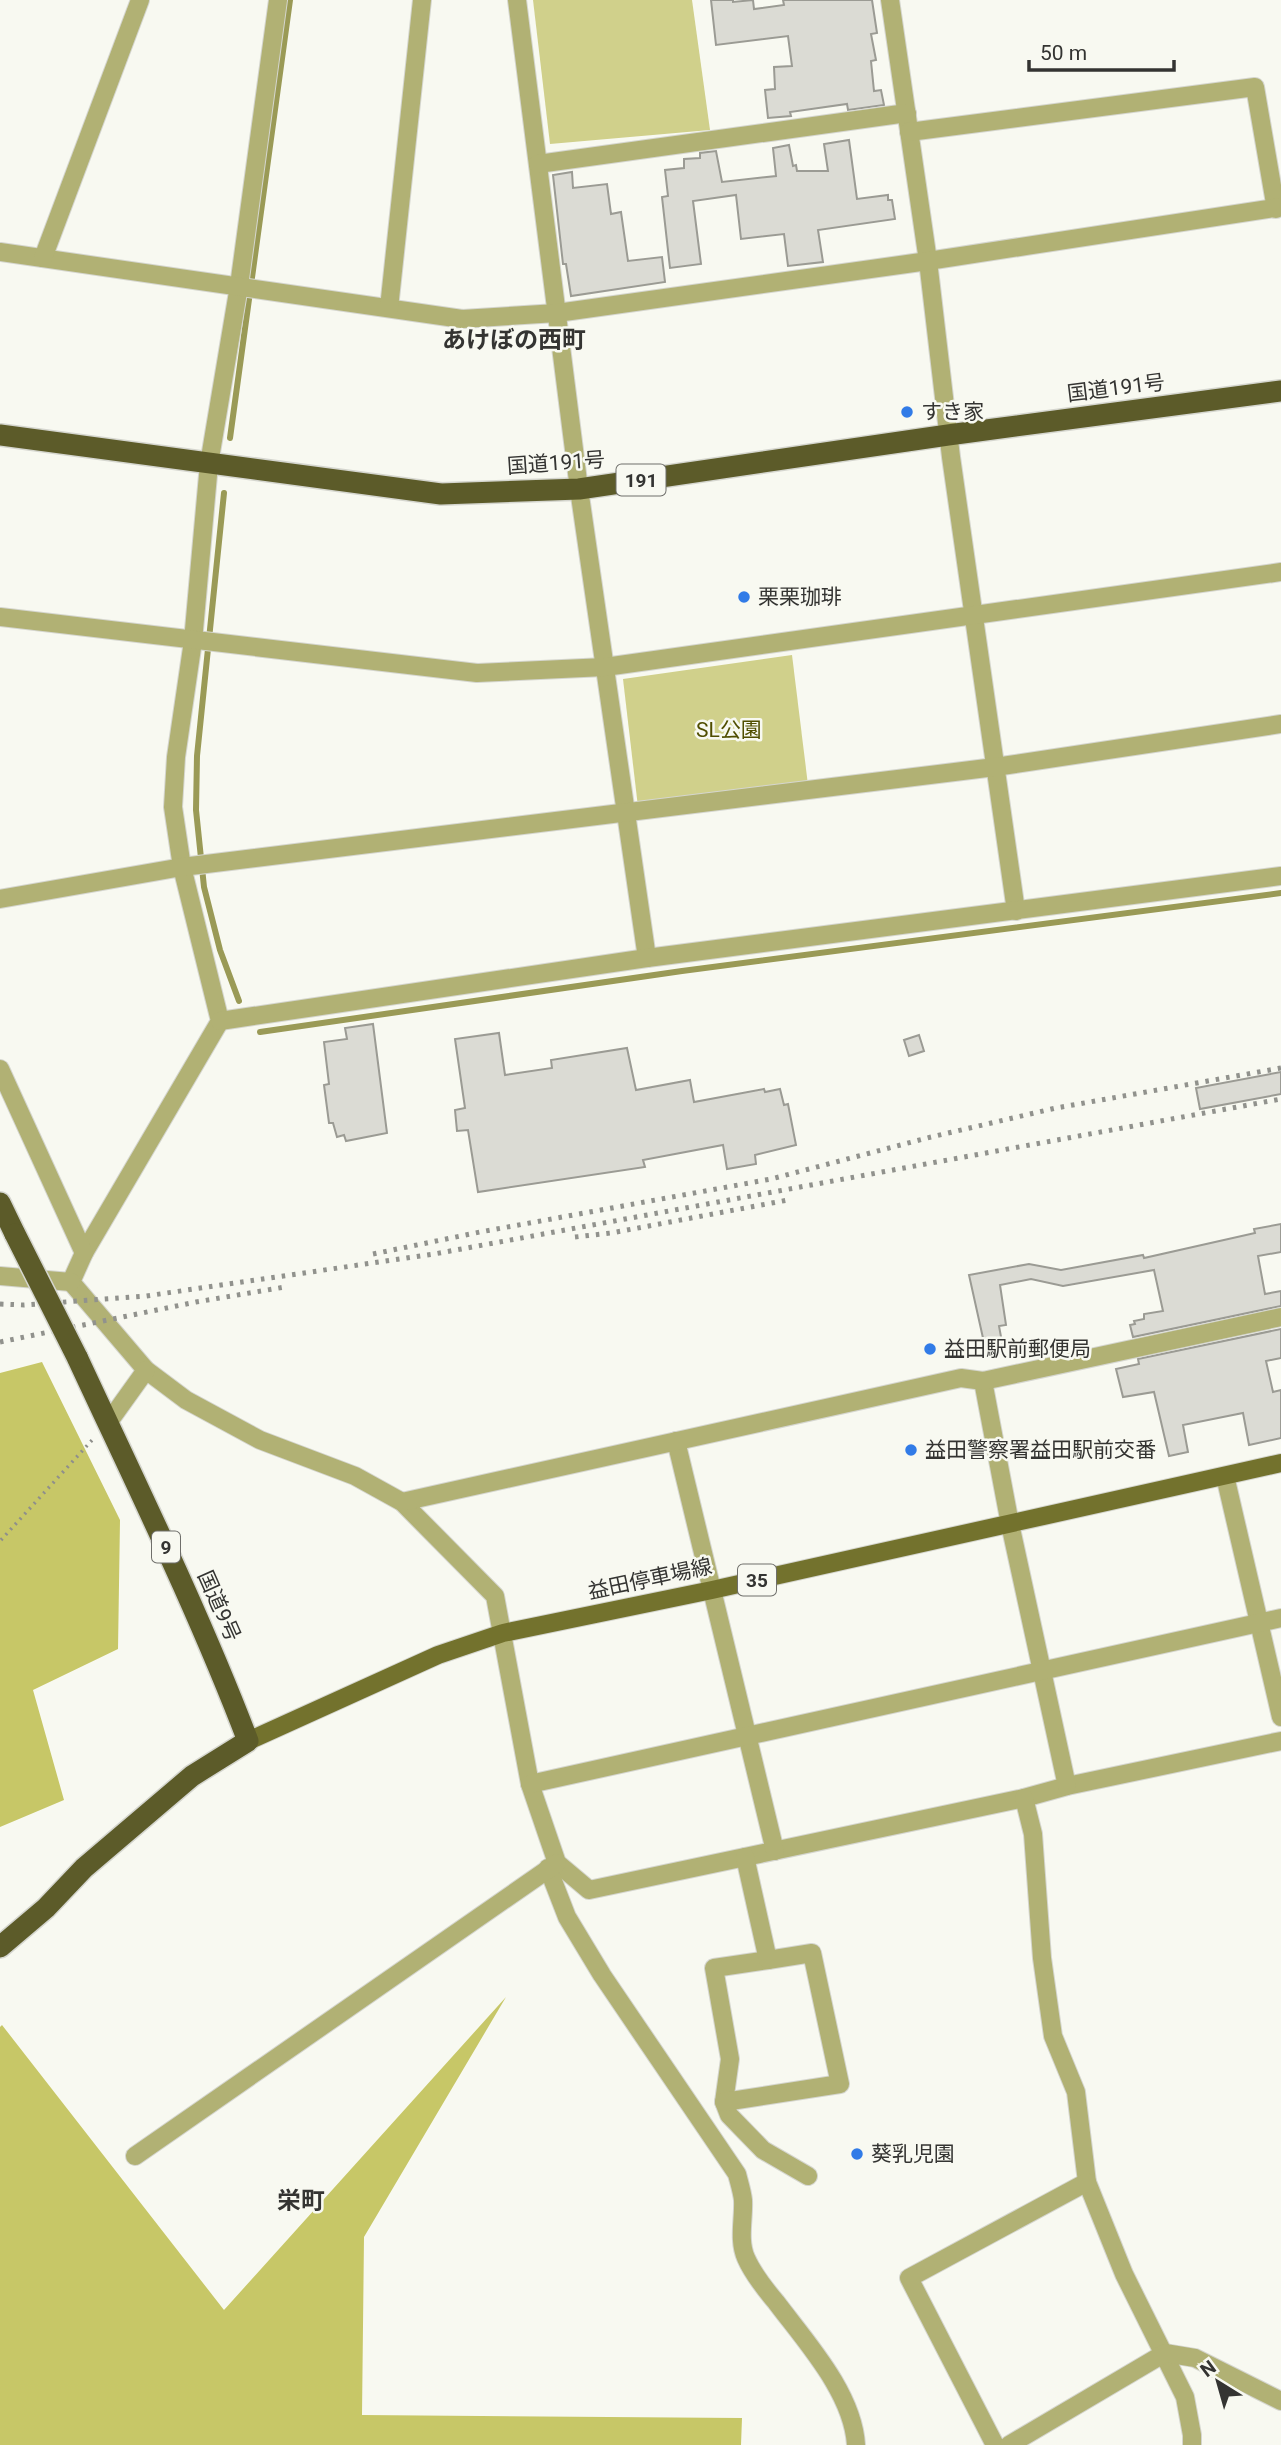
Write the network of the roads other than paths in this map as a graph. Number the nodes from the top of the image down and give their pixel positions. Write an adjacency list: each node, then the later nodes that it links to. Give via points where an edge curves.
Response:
1 (141, 0): 12 (street)
2 (278, 0): 14 (street)
3 (422, 0): 15 (street)
4 (511, 0): 5 (street)
5 (517, 0): 9 (street)
6 (890, 0): 7 (street)
7 (907, 113): 8 (street); 9 (street)
8 (909, 132): 10 (street, via 1255,87); 13 (street)
9 (538, 164): 16 (street)
10 (1279, 208): 13 (street)
11 (0, 252): 12 (street)
12 (43, 258): 14 (street)
13 (928, 261): 16 (street); 19 (street)
14 (239, 286): 15 (street); 20 (street)
15 (388, 308): 16 (street, via 462,318)
16 (557, 313): 21 (street)
17 (1281, 391): 19 (highway, 国道191号 / 191)
18 (0, 435): 20 (highway, 国道191号 / 191)
19 (948, 435): 21 (highway, 国道191号 / 191); 23 (street)
20 (209, 464): 21 (highway, 国道191号 / 191, via 441,494); 25 (street)
21 (579, 489): 26 (street)
22 (1281, 572): 23 (street)
23 (974, 615): 26 (street); 28 (street)
24 (0, 617): 25 (street)
25 (192, 640): 26 (street, via 477,673); 30 (street, via 173,807)
26 (605, 667): 29 (street)
27 (1281, 724): 28 (street)
28 (995, 767): 29 (street); 33 (street)
29 (626, 812): 30 (street); 34 (street)
30 (182, 867): 32 (street); 35 (street)
31 (1281, 876): 33 (street)
32 (0, 899)
33 (1016, 911): 34 (street)
34 (647, 958): 35 (street)
35 (220, 1021): 38 (street)
36 (0, 1069): 38 (street)
37 (0, 1203): 44 (highway, 国道9号 / 9, bridge)
38 (84, 1253): 40 (street)
39 (0, 1276): 40 (street)
40 (71, 1282): 42 (street)
41 (1281, 1317): 43 (street)
42 (146, 1370): 44 (street); 48 (street, via 186,1400 260,1440 355,1476)
43 (983, 1381): 45 (street, via 961,1378); 49 (street)
44 (108, 1423): 57 (highway, 国道9号 / 9, via 222,1673)
45 (676, 1441): 48 (street); 50 (street)
46 (1281, 1463): 47 (main road, 益田停車場線 / 35)
47 (1225, 1476): 49 (main road, 益田停車場線 / 35); 52 (street)
48 (402, 1503): 53 (street, via 495,1596)
49 (1010, 1524): 50 (main road, 益田停車場線 / 35); 54 (street)
50 (712, 1590): 53 (main road, 益田停車場線 / 35); 56 (street)
51 (1281, 1618): 52 (street)
52 (1259, 1623): 54 (street); 55 (street)
53 (503, 1633): 57 (main road, 益田停車場線 / 35, via 438,1655); 59 (street)
54 (1042, 1670): 56 (street); 60 (street)
55 (1281, 1717)
56 (748, 1736): 59 (street); 62 (street)
57 (248, 1741): 65 (highway, via 192,1776)
58 (1281, 1741): 60 (street)
59 (530, 1784): 64 (street)
60 (1067, 1786): 61 (street)
61 (1024, 1798): 62 (street); 70 (street, via 1032,1834 1053,2036 1076,2092)
62 (775, 1851): 63 (street)
63 (745, 1857): 64 (street, via 589,1889); 66 (street)
64 (553, 1865): 68 (street); 73 (street, via 567,1917 737,2174 743,2198 745,2257 840,2393)
65 (0, 1947)
66 (768, 1960): 67 (street, via 714,1968 730,2059); 67 (street, via 812,1953 840,2084)
67 (724, 2102): 69 (street, via 729,2115 763,2150)
68 (135, 2156)
69 (808, 2176)
70 (1087, 2182): 71 (street, via 1124,2274); 74 (street, via 909,2278)
71 (1165, 2353): 72 (street, via 1195,2358); 75 (street); 76 (street, via 1185,2397)
72 (1281, 2401)
73 (856, 2445)
74 (995, 2445)
75 (1009, 2445)
76 (1192, 2445)

